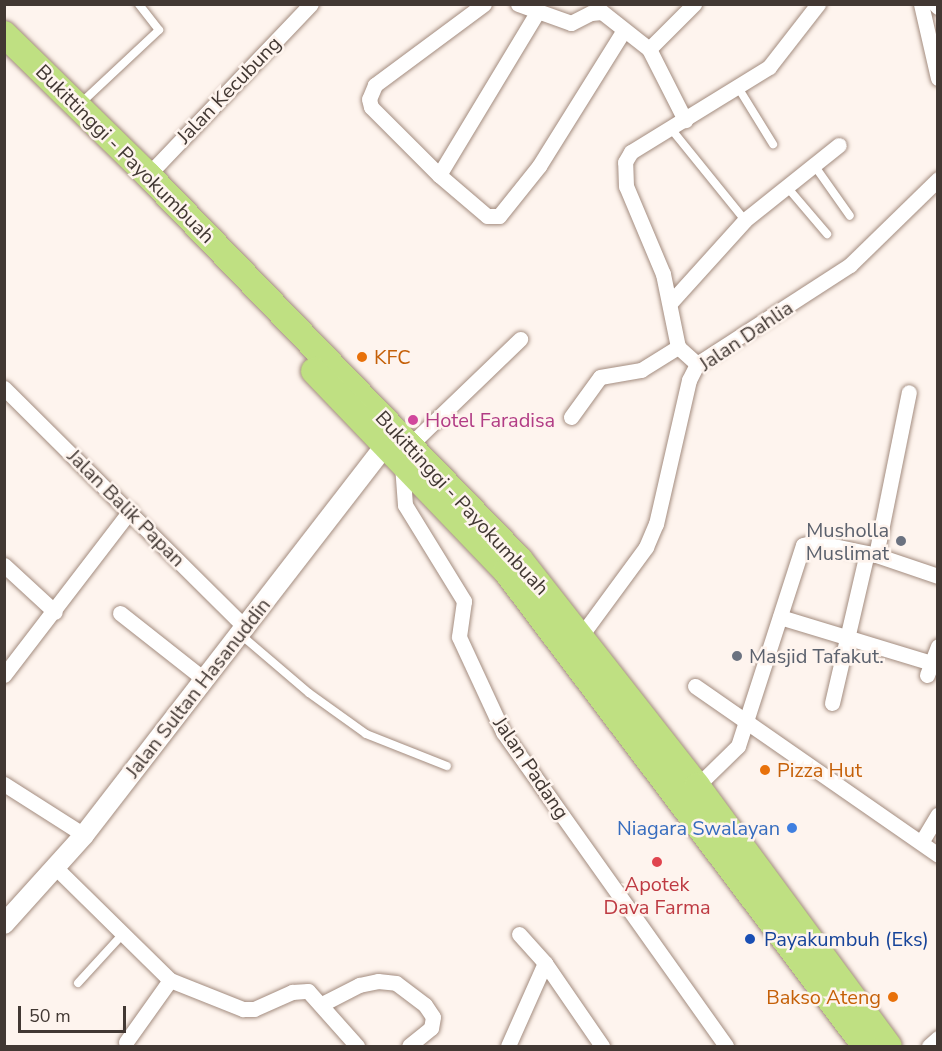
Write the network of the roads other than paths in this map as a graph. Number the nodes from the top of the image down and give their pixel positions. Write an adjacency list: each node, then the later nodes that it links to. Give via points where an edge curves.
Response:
1 (139, 4): 15 (lane, via 159,30)
2 (311, 4): 21 (street, Jalan Kecubung)
3 (484, 4): 22 (street, via 369,93 372,107)
4 (518, 4): 8 (street)
5 (694, 4): 11 (street)
6 (818, 4): 14 (street, via 769,67)
7 (921, 4): 13 (street)
8 (538, 10): 9 (street, via 571,23 602,12); 22 (street)
9 (624, 30): 11 (street); 22 (street, via 539,166 499,216 481,213)
10 (4, 34): 15 (highway, Bukittinggi - Payokumbuah)
11 (649, 49): 16 (street)
12 (4, 58): 15 (highway, Bukittinggi - Payokumbuah)
13 (938, 78)
14 (739, 88): 16 (street); 18 (lane)
15 (66, 101): 21 (highway, Bukittinggi - Payokumbuah); 35 (highway, Bukittinggi - Payokumbuah, via 165,211)
16 (685, 120): 17 (street)
17 (672, 130): 26 (lane); 28 (street, via 631,152 623,175)
18 (773, 144)
19 (839, 145): 20 (street)
20 (814, 165): 24 (street); 25 (lane)
21 (148, 175): 35 (highway, Bukittinggi - Payokumbuah)
22 (439, 175)
23 (938, 179): 31 (street, Jalan Dahlia, via 850,265 819,289)
24 (787, 187): 26 (street); 27 (lane)
25 (850, 216)
26 (745, 220): 28 (street)
27 (827, 234)
28 (670, 302): 30 (street)
29 (520, 339): 35 (street)
30 (678, 347): 31 (street); 34 (street, via 641,370 600,377)
31 (697, 364): 44 (street, Jalan Dahlia, via 689,380 656,524 646,547)
32 (4, 388): 36 (street, Jalan Balik Papan)
33 (909, 392): 37 (street)
34 (571, 417)
35 (399, 452): 43 (street, Jalan Sultan Hasanuddin); 44 (highway, Bukittinggi - Payokumbuah, via 520,560); 67 (highway, Bukittinggi - Payokumbuah, via 506,571); 74 (street, Jalan Padang, via 405,506 464,601 459,637 503,732)
36 (130, 511): 40 (street); 43 (street, Jalan Balik Papan)
37 (871, 554): 39 (street); 42 (street, via 816,542 803,545); 45 (street)
38 (4, 565): 40 (street)
39 (938, 576)
40 (55, 612): 47 (street)
41 (120, 613): 48 (street)
42 (780, 617): 45 (street); 51 (street)
43 (243, 631): 48 (street, Jalan Sultan Hasanuddin); 52 (lane, via 309,693 366,734)
44 (580, 637): 54 (highway, Bukittinggi - Payokumbuah)
45 (848, 638): 46 (street, via 929,669); 50 (street)
46 (938, 646)
47 (6, 669)
48 (205, 681): 56 (street, Jalan Sultan Hasanuddin)
49 (695, 686): 51 (street)
50 (832, 703)
51 (744, 721): 54 (street, via 738,746); 57 (street)
52 (447, 766)
53 (4, 784): 56 (street)
54 (697, 786): 67 (highway, Bukittinggi - Payokumbuah)
55 (938, 814): 57 (street)
56 (84, 835): 59 (street, Jalan Sultan Hasanuddin)
57 (922, 841): 58 (street)
58 (938, 855)
59 (55, 867): 60 (street, Jalan Sultan Hasanuddin); 62 (street)
60 (4, 924)
61 (519, 934): 63 (street)
62 (122, 935): 64 (street); 65 (lane)
63 (545, 963): 72 (street); 73 (street)
64 (170, 980): 66 (street, via 243,1009 254,1009 298,991 312,993); 69 (street)
65 (78, 983)
66 (322, 1004): 70 (street); 71 (street, via 359,985 396,983 425,1005 433,1017 431,1028)
67 (865, 1036): 75 (highway, Bukittinggi - Payokumbuah)
68 (938, 1038): 76 (street)
69 (126, 1042)
70 (357, 1047)
71 (409, 1047)
72 (508, 1047)
73 (602, 1047)
74 (726, 1047)
75 (889, 1047)
76 (929, 1047)

